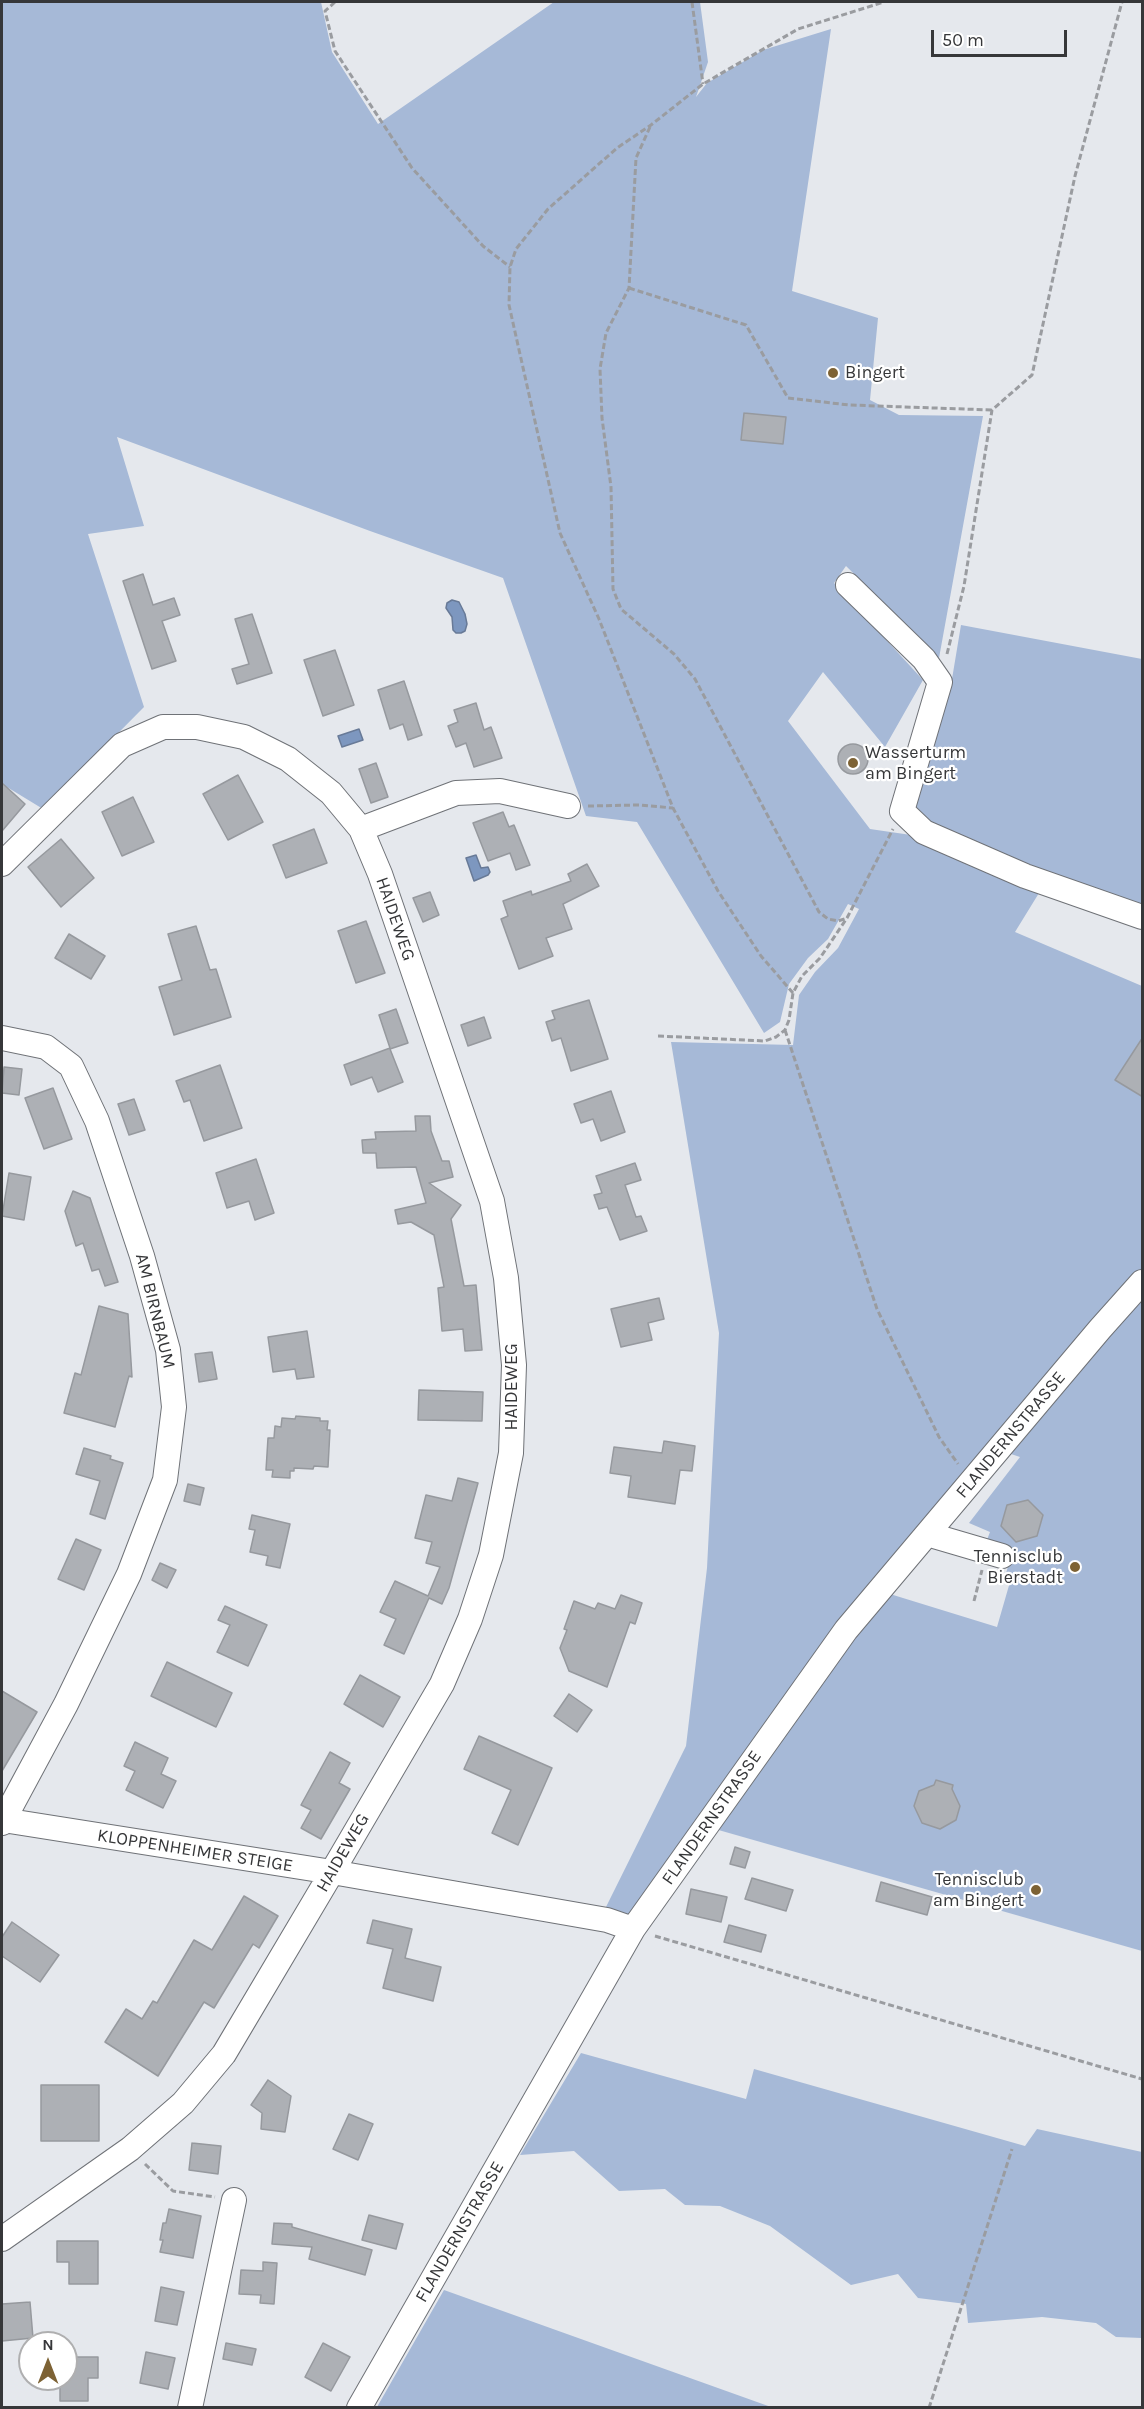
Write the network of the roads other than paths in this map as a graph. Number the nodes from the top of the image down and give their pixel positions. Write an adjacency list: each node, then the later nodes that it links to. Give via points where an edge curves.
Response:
1 (848, 585): 5 (street, via 924,659 940,682 902,811 924,832 1025,876)
2 (568, 806): 3 (street, via 500,791 456,793)
3 (361, 829): 4 (street, HAIDEWEG, via 331,793 288,759 244,737 197,727 163,727 122,745); 11 (street, HAIDEWEG, via 492,1200 506,1278 514,1365 511,1453 491,1555 470,1618 442,1684)
4 (2, 864)
5 (1143, 917)
6 (2, 1038): 10 (street, AM BIRNBAUM, via 46,1047 70,1066 97,1122 142,1256 168,1350 174,1407 165,1480 129,1574 66,1704)
7 (1143, 1281): 8 (street, FLANDERNSTRASSE)
8 (927, 1534): 9 (street); 12 (street, FLANDERNSTRASSE, via 846,1630)
9 (995, 1554)
10 (2, 1822): 11 (street, KLOPPENHEIMER STEIGE)
11 (332, 1872): 12 (street, KLOPPENHEIMER STEIGE, via 607,1920); 14 (street, HAIDEWEG, via 224,2054 183,2103 130,2149)
12 (633, 1929): 16 (street, FLANDERNSTRASSE)
13 (234, 2200): 15 (street)
14 (2, 2239)
15 (190, 2408)
16 (359, 2408)

